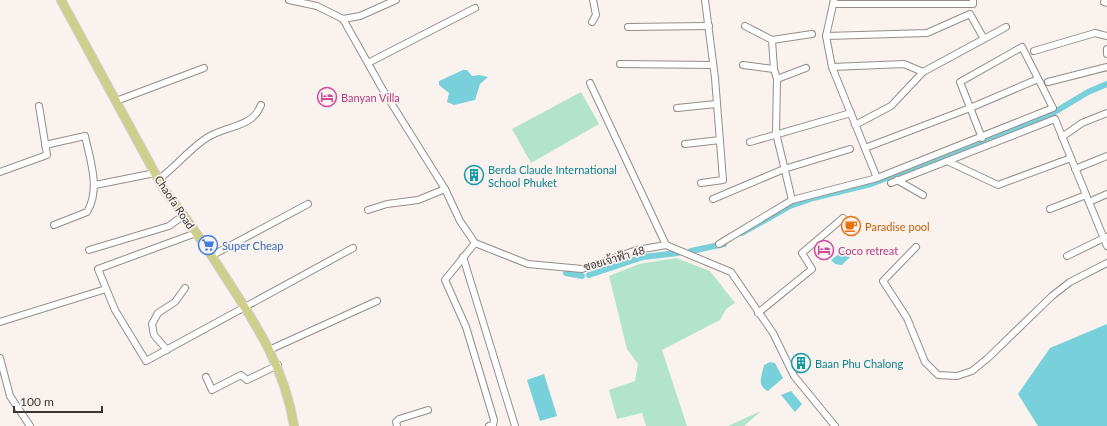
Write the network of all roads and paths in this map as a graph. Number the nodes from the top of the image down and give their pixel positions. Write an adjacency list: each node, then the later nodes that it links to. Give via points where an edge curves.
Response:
1 (61, 0): 37 (main road, Chaofa Road)
2 (289, 0): 9 (street, via 317,6)
3 (396, 0): 9 (street, via 360,16)
4 (593, 0): 10 (street, via 596,15)
5 (705, 0): 11 (street)
6 (973, 0): 7 (street, via 973,4)
7 (833, 2): 16 (street)
8 (475, 8): 23 (street)
9 (343, 19): 23 (street)
10 (592, 22)
11 (709, 26): 13 (street); 25 (street)
12 (745, 26): 19 (street)
13 (628, 27)
14 (1006, 27): 18 (street)
15 (812, 34): 19 (street)
16 (826, 36): 18 (street, via 927,34 970,14); 28 (street)
17 (1107, 36): 21 (street, via 1095,34)
18 (984, 39): 32 (street)
19 (772, 40): 31 (street)
20 (1107, 49): 22 (street)
21 (1034, 51)
22 (1107, 54)
23 (368, 63): 67 (street)
24 (620, 64): 25 (street)
25 (712, 65): 38 (street)
26 (743, 65): 31 (street)
27 (1107, 66): 35 (street)
28 (832, 67): 32 (street, via 904,64); 43 (street)
29 (204, 68): 37 (street)
30 (806, 68): 33 (street)
31 (774, 69): 33 (street)
32 (923, 72): 45 (street, via 891,106)
33 (778, 79): 46 (street)
34 (1038, 79): 42 (street); 42 (street, via 1022,47 960,82); 47 (street, via 1053,108)
35 (1048, 82)
36 (590, 83): 84 (street)
37 (116, 101): 61 (main road, Chaofa Road)
38 (716, 104): 41 (street); 49 (street)
39 (261, 105): 61 (street, via 252,120 206,138 172,170)
40 (39, 106): 52 (street)
41 (677, 108)
42 (970, 108): 47 (street); 53 (street)
43 (851, 113): 45 (street); 46 (street)
44 (1107, 113): 48 (street, via 1082,124)
45 (856, 125): 53 (street)
46 (776, 133): 50 (street); 58 (street)
47 (982, 138): 62 (street)
48 (1062, 138): 56 (street); 57 (street, via 1055,120)
49 (720, 140): 51 (street); 64 (street, via 723,180)
50 (750, 142)
51 (685, 144)
52 (44, 145): 60 (street, via 47,155); 66 (street, via 85,136)
53 (865, 148): 62 (street)
54 (850, 149): 58 (street)
55 (1107, 156): 59 (street)
56 (1071, 158): 57 (street, via 998,185); 59 (street)
57 (947, 161): 63 (street)
58 (784, 169): 71 (street); 72 (street)
59 (1075, 169): 70 (street)
60 (0, 172)
61 (157, 176): 66 (street); 77 (main road, Chaofa Road)
62 (877, 178): 72 (street)
63 (897, 180): 65 (street); 69 (street)
64 (701, 183)
65 (890, 183)
66 (95, 185): 79 (street, via 92,203 87,212)
67 (445, 189): 76 (street, via 418,200); 82 (street, via 460,221)
68 (1107, 194): 73 (street)
69 (923, 195)
70 (1086, 195): 73 (street); 75 (street)
71 (713, 199)
72 (792, 200): 83 (street)
73 (1089, 202): 81 (street)
74 (308, 204): 89 (street)
75 (1050, 209)
76 (368, 210)
77 (184, 215): 80 (main road, Chaofa Road); 88 (street, via 169,226)
78 (843, 218): 97 (street, via 802,253 812,270)
79 (54, 225)
80 (196, 233): 89 (main road, Chaofa Road); 94 (street, via 98,269)
81 (1105, 237): 85 (street); 90 (street)
82 (475, 243): 84 (street, ซอยเจ้าฟ้า 48, via 528,264 582,269 637,250); 91 (street)
83 (719, 244)
84 (666, 245): 97 (street, via 731,272)
85 (1107, 246)
86 (916, 247): 92 (street, via 883,281 907,318 925,362 938,375 944,376 958,376 972,371 1052,296 1070,282)
87 (353, 248): 96 (street)
88 (89, 250)
89 (211, 256): 96 (main road, Chaofa Road)
90 (1067, 256)
91 (463, 257): 108 (street, via 445,280 466,327 494,420); 109 (street)
92 (1107, 263)
93 (185, 288): 99 (street, via 175,302 158,313 152,324 154,335)
94 (106, 289): 98 (street); 99 (street, via 115,310 146,361)
95 (377, 301): 100 (street)
96 (245, 308): 99 (street); 100 (main road, Chaofa Road)
97 (758, 313): 110 (street, via 773,333 794,376)
98 (0, 322)
99 (167, 350)
100 (269, 350): 102 (main road, Chaofa Road)
101 (0, 358): 105 (street, via 10,396)
102 (278, 365): 103 (street, via 247,380 241,375 212,390); 106 (main road, Chaofa Road, via 290,400)
103 (206, 377)
104 (428, 410): 107 (street, via 399,419 396,422)
105 (30, 426)
106 (294, 426)
107 (398, 426)
108 (492, 426)
109 (515, 426)
110 (834, 426)

